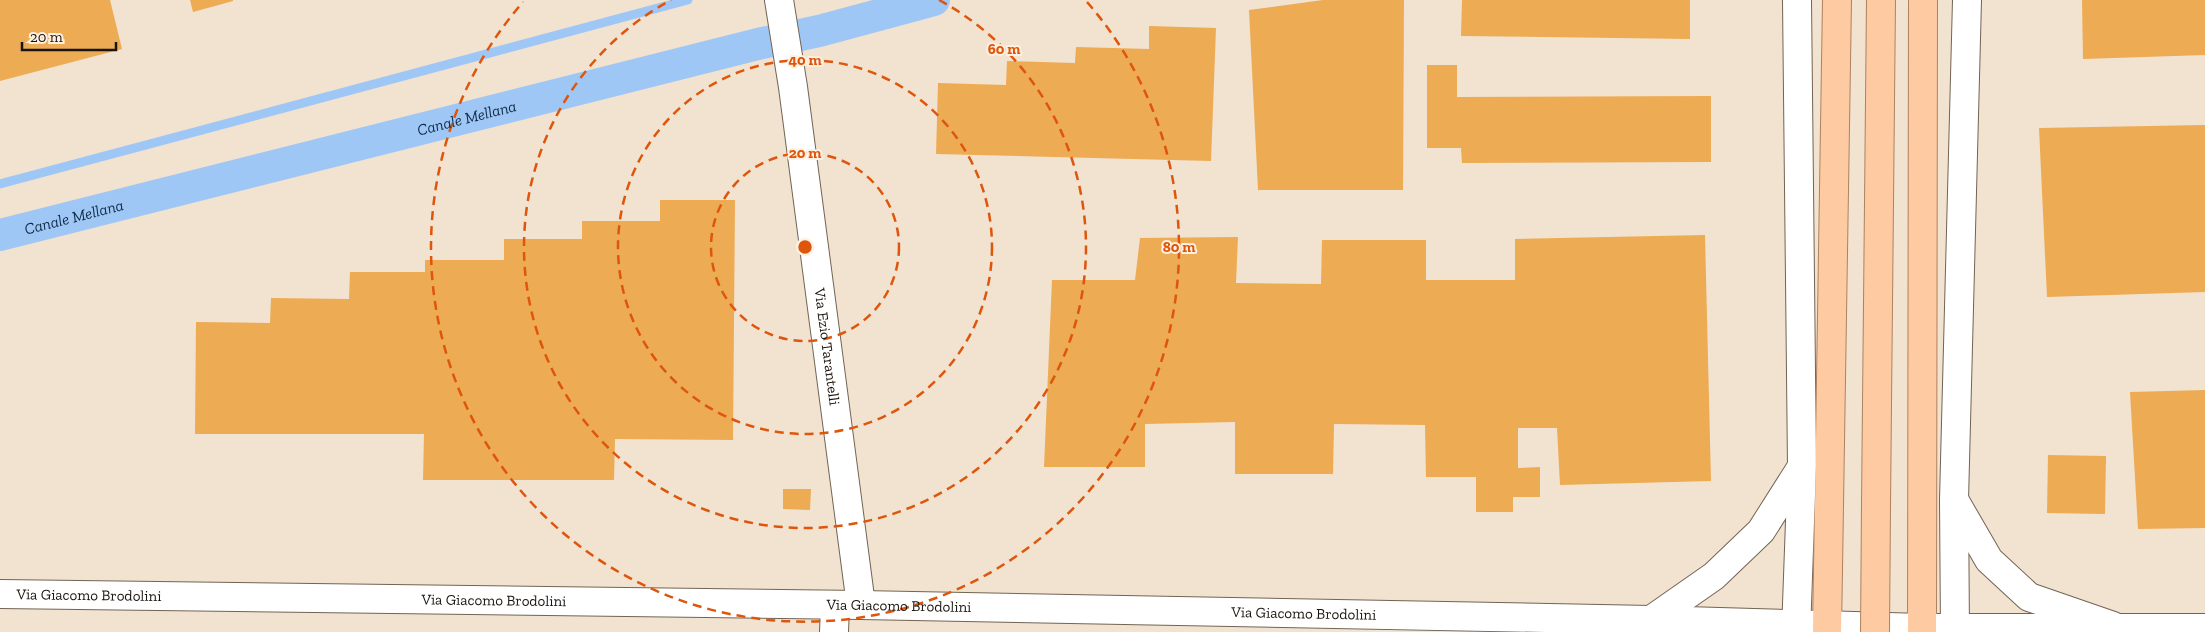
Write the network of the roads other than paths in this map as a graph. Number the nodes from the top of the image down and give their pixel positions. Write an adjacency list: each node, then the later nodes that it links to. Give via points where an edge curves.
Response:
1 (779, 0): 10 (street, Via Ezio Tarantelli, via 793,87)
2 (1796, 0): 7 (street)
3 (1837, 0): 14 (highway)
4 (1881, 0): 19 (highway, bridge)
5 (1923, 0): 16 (highway)
6 (1966, 0): 8 (street)
7 (1802, 466): 11 (street, via 1761,531); 13 (street)
8 (1954, 500): 15 (street, via 1989,560 2029,597); 17 (street)
9 (0, 594): 10 (street, Via Giacomo Brodolini)
10 (848, 605): 11 (street, Via Giacomo Brodolini); 18 (street, Via Ezio Tarantelli)
11 (1663, 626): 13 (street, Via Giacomo Brodolini)
12 (2205, 628): 15 (street, Via Giacomo Brodolini)
13 (1796, 629): 14 (street, Via Giacomo Brodolini)
14 (1827, 629): 16 (street, Via Giacomo Brodolini)
15 (2109, 629): 17 (street, Via Giacomo Brodolini)
16 (1922, 630): 17 (street, Via Giacomo Brodolini)
17 (1956, 630)
18 (834, 632)
19 (1875, 632)

